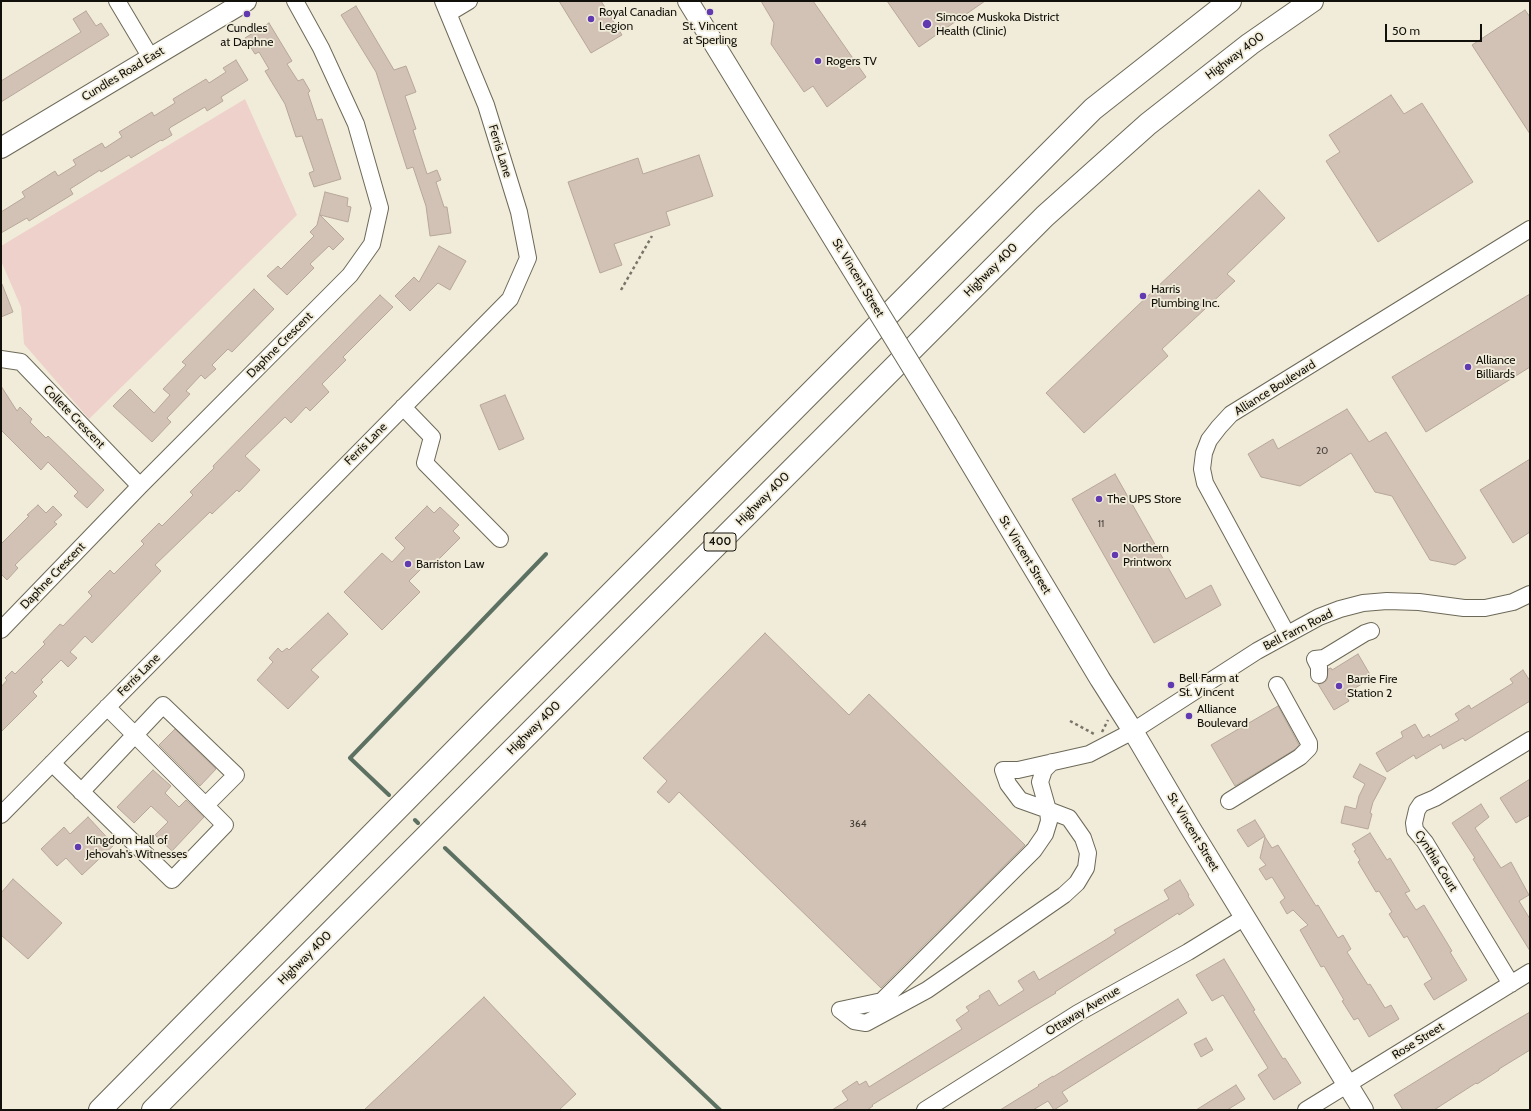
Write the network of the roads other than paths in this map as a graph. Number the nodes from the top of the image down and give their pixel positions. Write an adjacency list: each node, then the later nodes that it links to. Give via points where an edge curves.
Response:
1 (118, 1): 9 (street)
2 (246, 1): 9 (main road, Cundles Road East)
3 (295, 1): 14 (street, Daphne Crescent, via 321,48 356,124 380,208 372,244 350,275)
4 (469, 1): 8 (street)
5 (688, 1): 23 (main road, St. Vincent Street, bridge)
6 (1230, 1): 37 (highway, via 1093,109 492,712)
7 (1312, 1): 38 (highway, Highway 400 / 400, via 1250,44 1148,124 1045,216)
8 (446, 7): 13 (street, Ferris Lane, via 486,105 519,212 528,258 510,298)
9 (151, 58): 10 (main road, Cundles Road East)
10 (1, 148)
11 (1530, 229): 19 (street, Alliance Boulevard, via 1232,414 1210,440 1204,453 1202,469 1205,483)
12 (1, 359): 14 (street, Collete Crescent, via 20,362)
13 (404, 407): 15 (street, via 432,437 426,463); 22 (street, Ferris Lane)
14 (140, 486): 17 (street, Daphne Crescent)
15 (500, 539)
16 (1530, 594): 19 (street, Bell Farm Road, via 1513,602 1485,608 1419,602 1363,603 1340,609)
17 (1, 630)
18 (1371, 631): 20 (street, via 1324,658 1315,659)
19 (1287, 634): 23 (street, Bell Farm Road, via 1256,651)
20 (1321, 671)
21 (1277, 685): 29 (street, via 1309,743 1309,748 1300,757)
22 (107, 707): 24 (street); 27 (street, Ferris Lane)
23 (1133, 731): 26 (street, Bell Farm Road, via 1089,754); 33 (main road, St. Vincent Street)
24 (135, 735): 28 (street); 30 (street); 30 (street, via 163,705 236,775)
25 (1530, 740): 35 (street, Cynthia Court, via 1421,804 1414,822 1415,830 1425,842)
26 (1052, 762): 31 (street, via 1044,770 1040,782); 31 (street, Bell Farm Road, via 1018,770 1003,770 1008,784 1020,800)
27 (52, 763): 28 (street); 32 (street, Ferris Lane)
28 (81, 792): 30 (street, via 172,880 225,825)
29 (1229, 801)
30 (206, 805)
31 (1048, 810): 31 (street, via 1049,822 1045,834 1034,850 894,990 882,1001 840,1010 854,1021 866,1023 928,990 1069,891 1086,868 1088,853 1083,838 1069,818)
32 (1, 815)
33 (1245, 917): 36 (main road, St. Vincent Street); 39 (street, Ottaway Avenue, via 1078,1013)
34 (1530, 972): 35 (street, Rose Street)
35 (1511, 984): 36 (street, Rose Street)
36 (1347, 1085): 40 (street, Rose Street); 41 (main road, St. Vincent Street)
37 (100, 1110)
38 (153, 1110)
39 (925, 1110)
40 (1306, 1110)
41 (1363, 1110)

